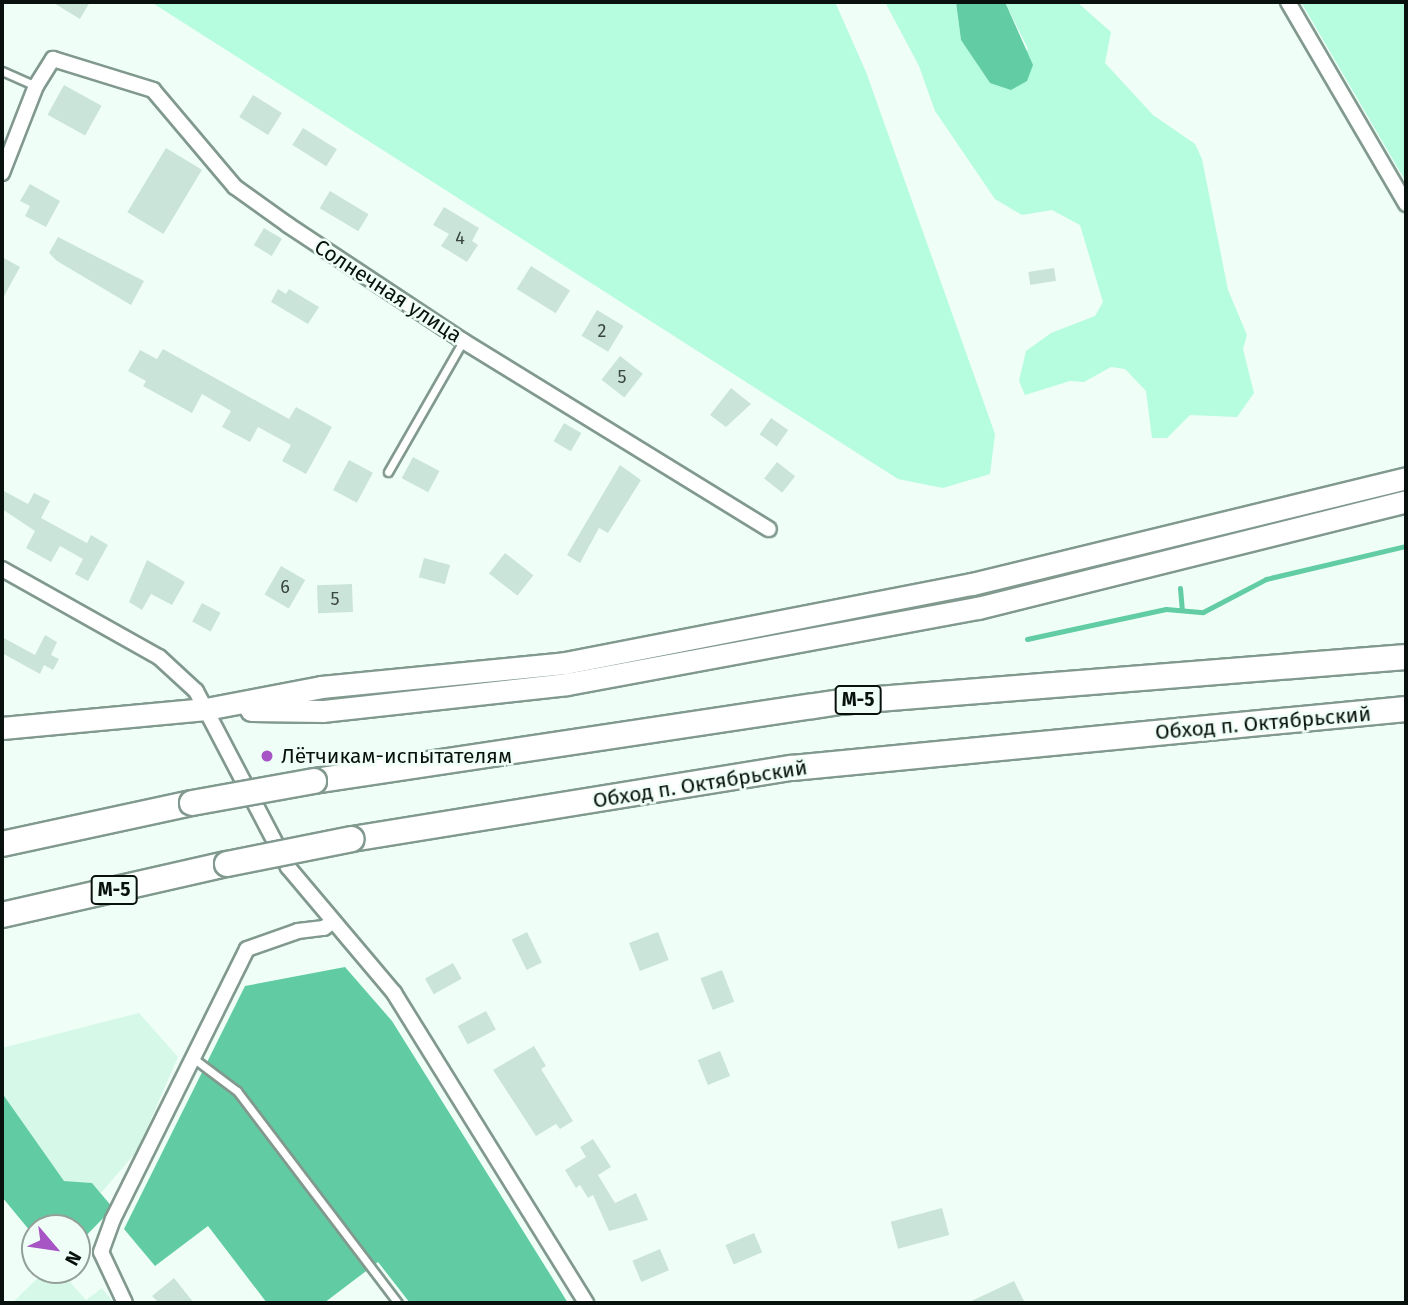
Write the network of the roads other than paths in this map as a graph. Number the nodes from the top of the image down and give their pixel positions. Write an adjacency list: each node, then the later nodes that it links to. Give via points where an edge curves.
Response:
1 (1288, 2): 5 (street)
2 (2, 71): 3 (lane)
3 (36, 86): 4 (street); 6 (street, Солнечная улица, via 53,59 153,90 235,187)
4 (2, 173)
5 (1406, 204)
6 (463, 341): 7 (lane); 10 (street, Солнечная улица)
7 (388, 472)
8 (1406, 478): 13 (main road, via 972,584 565,663 321,687)
9 (1406, 500): 13 (main road, via 978,608 567,684 323,711)
10 (769, 529)
11 (2, 569): 13 (street, via 159,657 184,677)
12 (1406, 657): 16 (highway, М-5, bridge, via 839,702 314,781)
13 (206, 709): 15 (main road); 18 (street, via 283,860)
14 (1406, 709): 17 (highway, Обход п. Октябрьский / М-5, bridge, via 792,768 352,839)
15 (2, 728)
16 (2, 844)
17 (2, 915)
18 (333, 921): 19 (street, via 324,928 298,931 247,949); 22 (street, via 394,993)
19 (192, 1058): 20 (street, via 101,1252); 21 (lane, via 237,1091)
20 (125, 1303)
21 (398, 1303)
22 (586, 1303)

